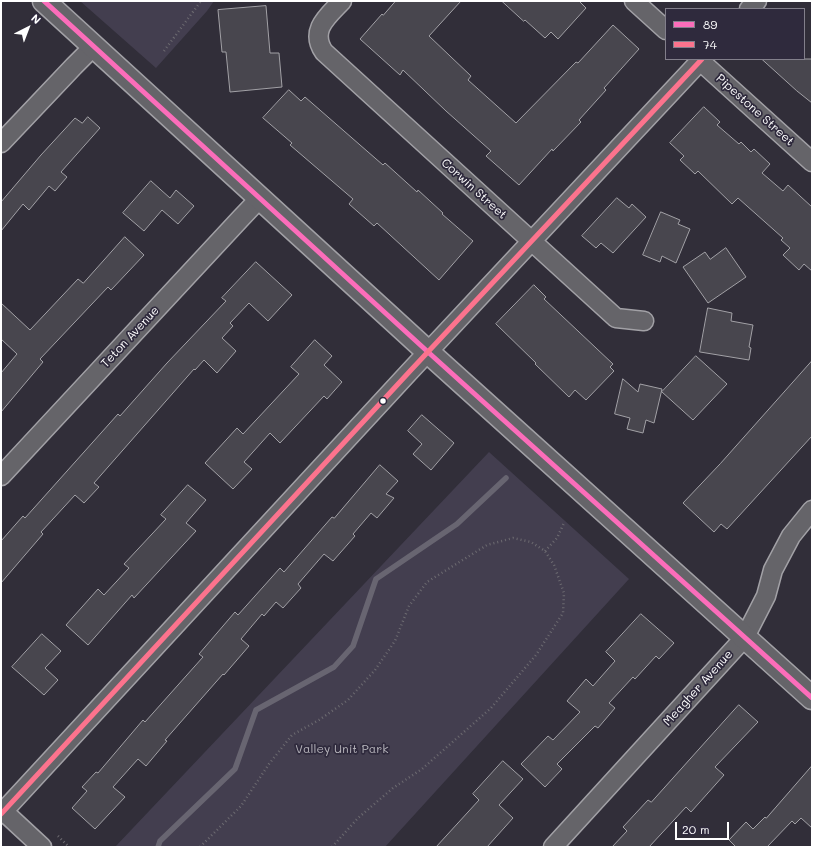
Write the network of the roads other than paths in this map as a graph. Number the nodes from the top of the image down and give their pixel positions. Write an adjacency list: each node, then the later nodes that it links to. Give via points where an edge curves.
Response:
1 (44, 1): 5 (main road)
2 (342, 1): 10 (street, Corwin Street, via 319,29 320,46 324,52)
3 (634, 1): 4 (street)
4 (665, 29)
5 (93, 46): 7 (street); 9 (main road)
6 (700, 60): 8 (street, Pipestone Street); 10 (street)
7 (1, 143)
8 (812, 162)
9 (260, 198): 12 (main road); 13 (street, Teton Avenue)
10 (531, 241): 11 (street, Corwin Street, via 616,318); 12 (street)
11 (644, 321)
12 (428, 352): 15 (main road); 17 (street)
13 (1, 476)
14 (812, 510): 15 (street, Meagher Avenue, via 791,536 773,570 766,596)
15 (744, 637): 16 (main road); 19 (street, Meagher Avenue)
16 (812, 698)
17 (2, 811): 18 (street)
18 (42, 847)
19 (554, 847)

